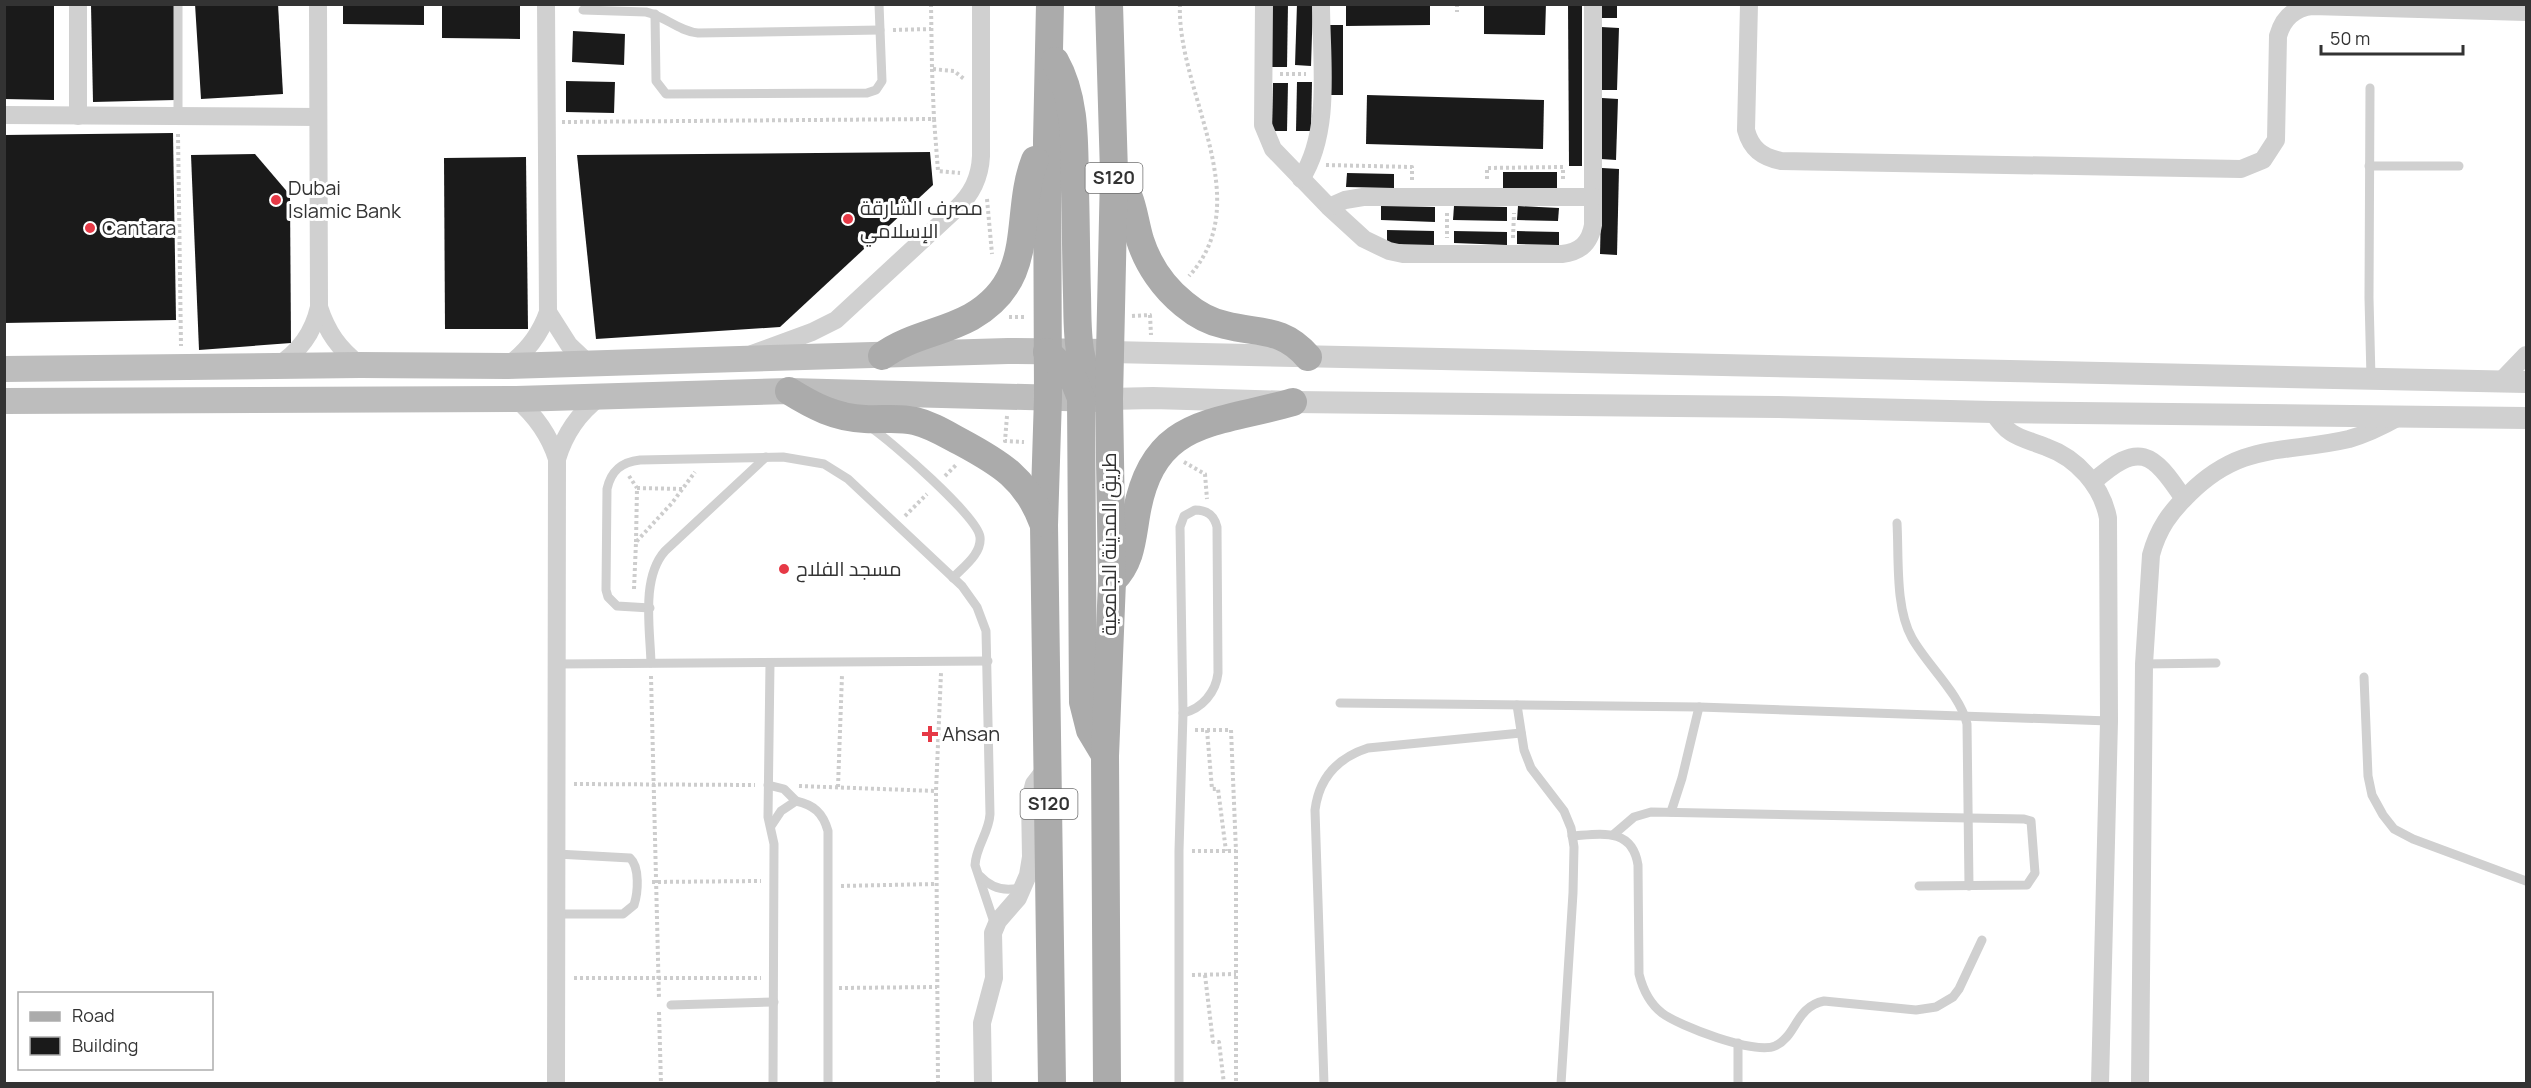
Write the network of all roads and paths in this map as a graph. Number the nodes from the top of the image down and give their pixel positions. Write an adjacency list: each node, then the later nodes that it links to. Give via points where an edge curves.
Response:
1 (78, 4): 30 (street)
2 (178, 4): 31 (lane)
3 (318, 4): 32 (street)
4 (546, 4): 34 (street)
5 (879, 4): 22 (lane)
6 (931, 4): 21 (path)
7 (981, 4): 25 (street)
8 (1050, 4): 23 (main road)
9 (1109, 4): 39 (main road, طريق المدينة الجامعية / S120)
10 (1180, 4): 51 (path, via 1182,39 1217,188 1213,232 1196,268)
11 (1263, 4): 27 (street)
12 (1321, 4): 26 (street)
13 (1457, 4): 18 (path)
14 (1593, 4): 46 (street)
15 (1749, 4): 16 (street, via 1746,130 1749,141 1767,158 2241,169 2263,160 2276,140 2278,36 2290,14 2312,6)
16 (2447, 7): 19 (street)
17 (582, 10): 20 (lane)
18 (1457, 12)
19 (2526, 12)
20 (655, 14): 22 (lane, via 680,29 698,33); 22 (lane, via 656,81 662,91 672,95 872,92 882,81)
21 (932, 29): 22 (path); 24 (path)
22 (880, 30)
23 (1050, 53): 35 (main road); 55 (main road, via 1066,85 1072,118)
24 (932, 69): 25 (path, via 954,71 963,79); 33 (path)
25 (981, 70): 40 (street)
26 (1321, 74): 27 (path); 38 (street, via 1320,130)
27 (1263, 75): 38 (street, via 1265,134 1273,149)
28 (2370, 88): 36 (lane)
29 (4, 115): 30 (street)
30 (78, 116): 31 (street)
31 (178, 116): 32 (street); 65 (path)
32 (318, 117): 52 (street)
33 (934, 119): 34 (path); 40 (path, via 938,171)
34 (547, 123): 53 (street)
35 (1047, 141): 54 (main road); 58 (main road, via 1031,169 1018,258 1005,285 1002,307 906,342)
36 (2369, 166): 37 (lane); 67 (lane)
37 (2459, 166)
38 (1306, 172): 41 (path, via 1412,167); 47 (street)
39 (1114, 173): 51 (main road, via 1132,201 1145,254); 56 (main road, طريق المدينة الجامعية / S120)
40 (978, 176): 50 (path, via 990,214); 60 (street, via 963,202 847,312 812,333)
41 (1412, 197): 42 (street); 47 (street, via 1354,198)
42 (1447, 197): 43 (street); 48 (path)
43 (1487, 197): 44 (street); 45 (path, via 1487,168 1563,167)
44 (1514, 197): 45 (street); 49 (path)
45 (1563, 197): 46 (street)
46 (1593, 197): 49 (street, via 1591,235 1580,249 1562,254)
47 (1329, 207): 48 (street, via 1376,246 1403,254)
48 (1447, 254): 49 (street)
49 (1513, 254)
50 (993, 261)
51 (1172, 293): 59 (main road, via 1209,320 1278,334 1299,346)
52 (320, 306): 62 (street, via 338,346); 63 (street, via 301,347)
53 (548, 312): 61 (street, via 569,345); 64 (street, via 532,343)
54 (1047, 352): 55 (main road); 58 (main road); 72 (main road); 74 (main road)
55 (1081, 352): 56 (main road); 74 (main road, via 1085,374 1099,392)
56 (1110, 352): 59 (street); 74 (main road, طريق المدينة الجامعية / S120)
57 (2526, 355): 68 (street)
58 (882, 356): 60 (main road)
59 (1308, 357): 67 (street)
60 (735, 360): 61 (main road)
61 (588, 363): 64 (main road)
62 (360, 365): 63 (main road); 64 (main road)
63 (277, 366): 65 (main road)
64 (507, 366)
65 (181, 368): 66 (main road)
66 (4, 369)
67 (2372, 378): 68 (street)
68 (2501, 381): 69 (street)
69 (2526, 382)
70 (789, 391): 71 (main road); 72 (main road); 79 (main road, via 820,409)
71 (600, 397): 73 (main road); 82 (street, via 568,430)
72 (1048, 397): 74 (main road); 88 (main road)
73 (516, 399): 75 (main road); 82 (street, via 542,426)
74 (1095, 399): 76 (street); 91 (main road, طريق المدينة الجامعية / S120); 112 (main road, via 1083,702 1089,730)
75 (4, 400)
76 (1293, 402): 77 (street); 91 (main road, via 1213,421 1166,445 1148,473 1137,507 1129,556)
77 (1993, 412): 78 (street); 84 (street, via 2013,434 2059,453)
78 (2399, 417): 80 (street); 86 (street, via 2350,439 2253,453 2213,473)
79 (852, 418): 88 (main road, via 915,421 940,430 1017,479); 90 (lane, via 881,434 978,528 979,546)
80 (2526, 418)
81 (766, 457): 83 (lane); 90 (lane, via 810,460 836,471); 93 (lane, via 659,558 651,575)
82 (557, 459): 100 (street)
83 (704, 459): 85 (path); 92 (lane, via 630,461 609,479 606,590 617,606)
84 (2093, 482): 86 (street, via 2117,461 2146,457 2166,471); 108 (street, via 2108,518)
85 (684, 489): 89 (path); 89 (path, via 637,488)
86 (2184, 499): 101 (street, via 2162,525 2151,555)
87 (1897, 524): 107 (lane, via 1905,622 1911,637)
88 (1044, 525): 113 (main road, S120)
89 (636, 542): 92 (path)
90 (953, 578): 94 (lane, via 970,596 982,619)
91 (1112, 581): 112 (main road, طريق المدينة الجامعية / S120)
92 (634, 608): 93 (lane)
93 (650, 608): 97 (lane)
94 (988, 661): 96 (lane); 129 (lane, via 990,814 975,855)
95 (843, 662): 96 (lane); 98 (lane); 117 (path)
96 (941, 662): 118 (path)
97 (651, 663): 98 (lane); 100 (lane); 115 (path)
98 (770, 663): 116 (lane)
99 (2216, 663): 101 (lane)
100 (557, 664): 114 (street)
101 (2144, 664): 168 (street)
102 (2364, 677): 131 (lane, via 2368,776 2372,795 2394,829)
103 (1340, 703): 104 (lane)
104 (1517, 705): 105 (lane); 111 (lane)
105 (1699, 707): 107 (lane); 120 (lane)
106 (1183, 713): 106 (lane, via 1207,698 1218,673 1217,527 1212,515 1201,510 1184,516 1179,527); 109 (lane)
107 (1966, 717): 108 (lane); 121 (lane)
108 (2109, 722): 167 (street)
109 (1182, 729): 110 (path); 125 (lane)
110 (1207, 730): 126 (path, via 1212,789 1218,789); 127 (path, via 1231,730)
111 (1521, 733): 124 (lane, via 1531,768 1564,811); 164 (lane, via 1368,748 1341,761 1321,785 1315,810)
112 (1105, 756): 160 (main road, طريق المدينة الجامعية / S120)
113 (1048, 766): 137 (street, via 1032,791 1031,857); 159 (main road, S120)
114 (557, 784): 115 (path); 128 (street)
115 (653, 784): 116 (path); 132 (path)
116 (768, 785): 117 (path); 119 (lane, via 784,789); 122 (lane)
117 (838, 787): 118 (path)
118 (936, 791): 134 (path)
119 (796, 801): 122 (lane, via 781,811); 136 (lane, via 814,807 826,822)
120 (1671, 812): 121 (lane); 123 (lane, via 1642,814)
121 (1968, 818): 138 (lane); 138 (lane, via 2029,820 2035,873 2026,885)
122 (771, 826): 130 (lane)
123 (1613, 835): 124 (lane); 152 (lane, via 1628,843 1637,857 1639,974 1647,996 1672,1019)
124 (1572, 836): 165 (lane, via 1573,892)
125 (1179, 851): 126 (path); 142 (lane)
126 (1226, 851): 127 (path)
127 (1236, 851): 143 (path)
128 (557, 854): 133 (lane, via 626,856 636,865); 139 (street)
129 (978, 874): 137 (lane, via 985,882 1004,890); 140 (lane)
130 (774, 881): 132 (path); 147 (lane)
131 (2526, 881)
132 (654, 882): 133 (path); 146 (path)
133 (636, 883): 139 (lane, via 634,905 627,912)
134 (936, 884): 136 (path); 148 (path)
135 (1919, 885): 138 (lane)
136 (828, 886): 149 (lane)
137 (1024, 886): 140 (street)
138 (1969, 886)
139 (556, 914): 145 (street)
140 (995, 927): 158 (street, via 994,978 982,1023)
141 (1982, 940): 152 (lane, via 1959,989 1936,1007 1916,1010 1824,1001 1806,1008 1776,1045 1759,1048)
142 (1179, 974): 144 (path); 161 (lane)
143 (1236, 974): 144 (path); 163 (path)
144 (1205, 975): 162 (path, via 1213,1042 1219,1042)
145 (556, 978): 146 (path); 153 (street)
146 (658, 978): 147 (path); 154 (path)
147 (774, 978): 150 (lane)
148 (937, 987): 149 (path); 157 (path)
149 (828, 988): 156 (lane)
150 (774, 1002): 151 (lane); 155 (lane)
151 (671, 1005)
152 (1738, 1043): 166 (lane)
153 (556, 1083)
154 (661, 1083)
155 (773, 1083)
156 (828, 1083)
157 (938, 1083)
158 (983, 1083)
159 (1052, 1083)
160 (1107, 1083)
161 (1179, 1083)
162 (1224, 1083)
163 (1236, 1083)
164 (1324, 1083)
165 (1561, 1083)
166 (1738, 1083)
167 (2100, 1083)
168 (2140, 1083)

